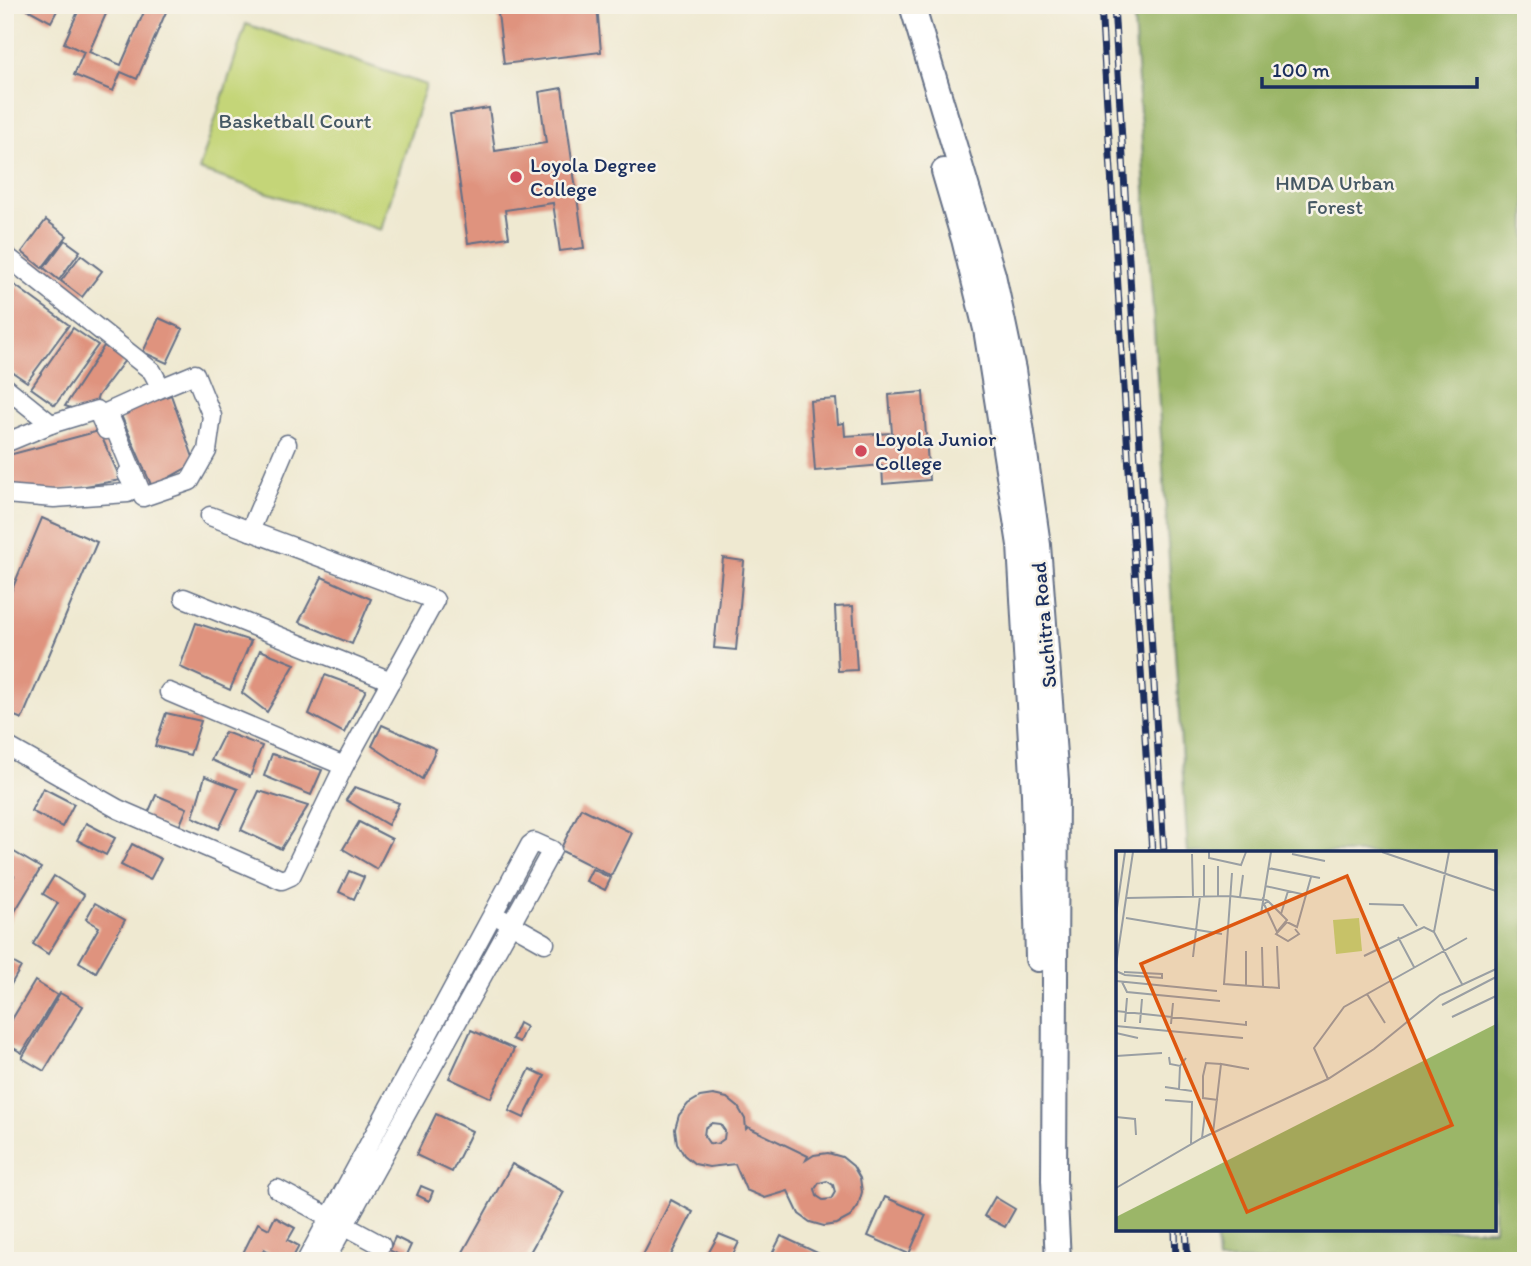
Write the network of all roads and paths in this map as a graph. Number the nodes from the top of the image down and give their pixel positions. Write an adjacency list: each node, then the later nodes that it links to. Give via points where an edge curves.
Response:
1 (895, 5): 17 (main road, Suchitra Road, via 964,239 996,385 1020,545 1034,794)
2 (912, 5): 17 (main road, Suchitra Road, via 993,275 1013,370 1038,545 1056,781)
3 (5, 254): 5 (street, via 152,370)
4 (5, 387): 6 (street)
5 (161, 388): 5 (street, via 108,412 143,497 190,481 207,451 212,415 195,374)
6 (51, 424): 7 (street); 9 (street, via 97,410 134,487 132,492 54,498)
7 (5, 443)
8 (287, 444): 11 (street)
9 (5, 494)
10 (209, 516): 11 (street)
11 (250, 531): 13 (street, via 435,600)
12 (184, 598): 13 (street)
13 (391, 681): 16 (street)
14 (169, 692): 16 (street)
15 (5, 745): 16 (street, via 117,809 282,880 291,876)
16 (344, 766)
17 (1046, 890): 28 (main road, Suchitra Road); 29 (main road, Suchitra Road)
18 (492, 913): 19 (street); 19 (street, via 532,843 552,850); 21 (street)
19 (510, 923): 20 (street); 22 (street)
20 (545, 943)
21 (452, 990): 22 (street); 24 (street)
22 (469, 1000): 24 (street)
23 (277, 1189): 24 (street)
24 (337, 1221): 25 (street); 26 (street); 27 (street)
25 (381, 1245)
26 (306, 1261)
27 (325, 1261)
28 (1045, 1261)
29 (1058, 1261)

